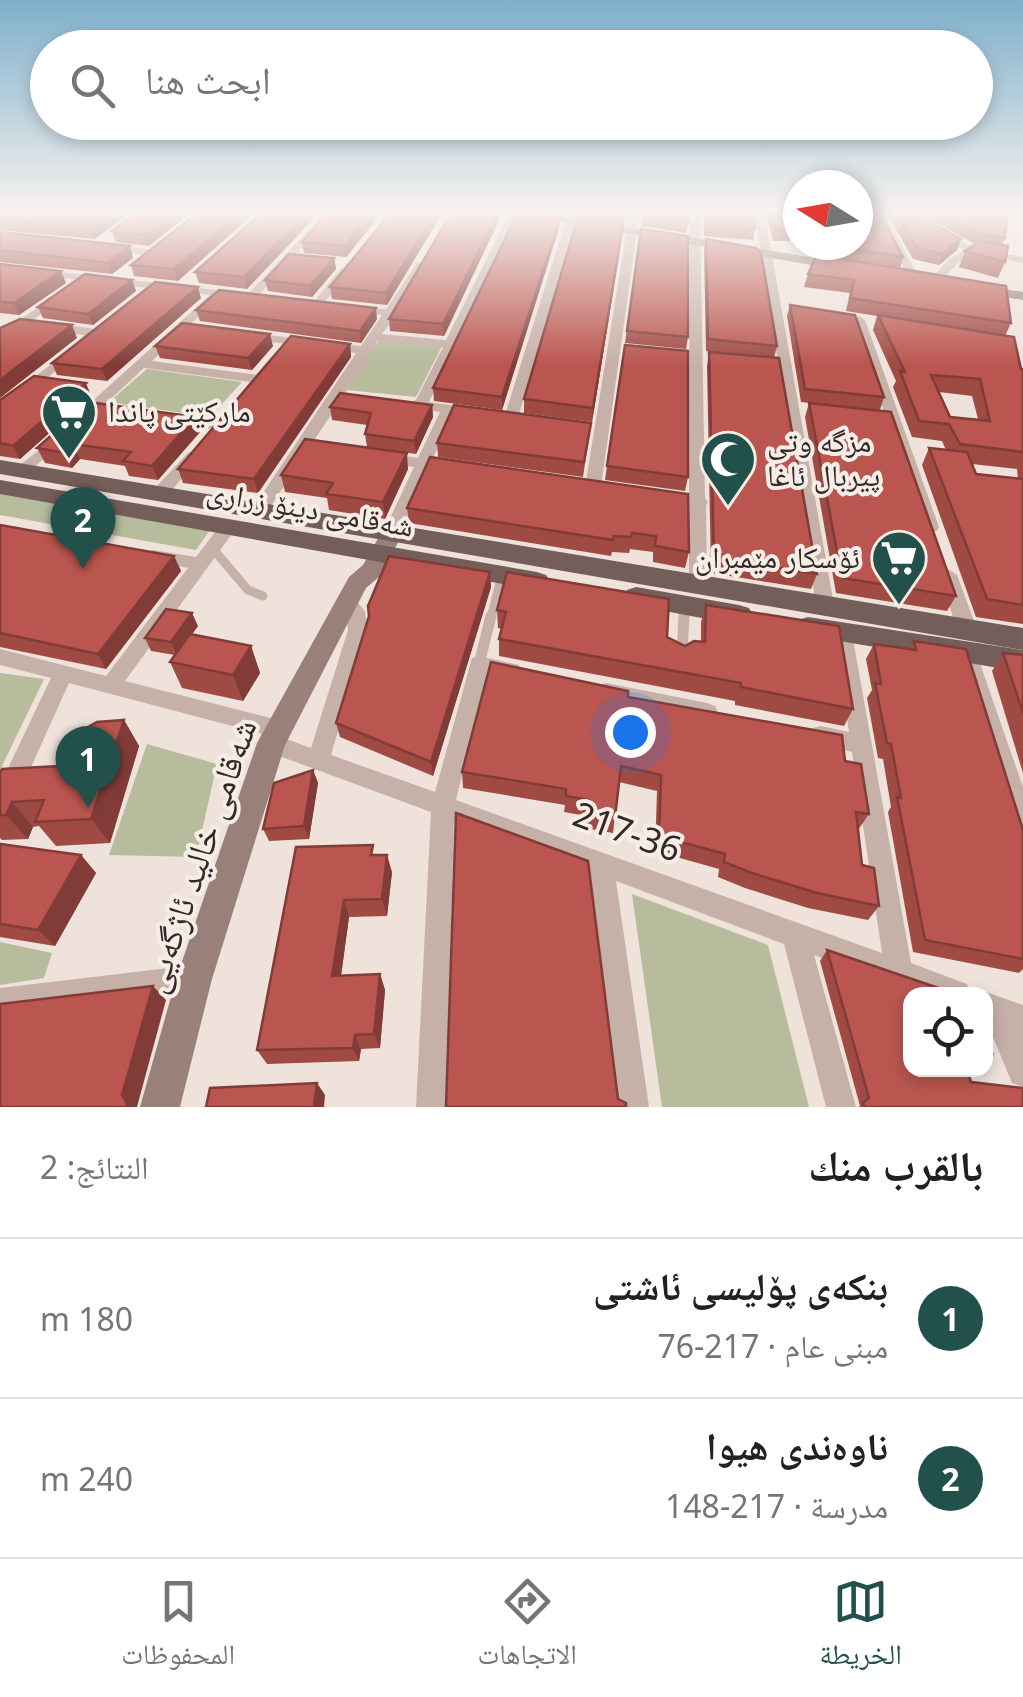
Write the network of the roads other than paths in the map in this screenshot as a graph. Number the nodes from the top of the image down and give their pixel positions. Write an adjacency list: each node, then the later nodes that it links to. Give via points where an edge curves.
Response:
1 (284, 262): 32 (street)
2 (335, 262): 35 (street, via 351,264)
3 (423, 262): 38 (street)
4 (491, 262): 50 (street)
5 (559, 262): 75 (street)
6 (627, 262): 51 (street)
7 (696, 262): 55 (street)
8 (768, 262): 36 (street)
9 (812, 262): 13 (street)
10 (837, 262): 13 (street)
11 (905, 262): 21 (street)
12 (953, 262): 23 (street)
13 (838, 266): 15 (street)
14 (0, 268): 16 (street)
15 (856, 268)
16 (21, 270): 20 (street); 24 (street)
17 (129, 272): 22 (street)
18 (894, 275): 21 (street)
19 (197, 276): 27 (street)
20 (87, 278): 22 (street); 41 (street)
21 (914, 278): 23 (street)
22 (116, 281): 26 (street)
23 (934, 281): 25 (street)
24 (0, 284)
25 (953, 284)
26 (156, 285): 27 (street); 31 (street)
27 (182, 288): 29 (street)
28 (972, 288): 30 (street)
29 (219, 293): 32 (street); 43 (street)
30 (1023, 296)
31 (141, 297)
32 (250, 297): 33 (street)
33 (267, 299)
34 (301, 303): 35 (street)
35 (318, 305): 38 (street)
36 (774, 306): 37 (street); 59 (street)
37 (791, 309)
38 (392, 313): 47 (street)
39 (0, 320): 41 (street)
40 (111, 321): 45 (street)
41 (23, 323): 45 (street); 48 (street)
42 (878, 323): 91 (street, via 850,319)
43 (183, 327): 44 (street); 57 (street)
44 (200, 329)
45 (96, 333): 60 (street)
46 (236, 334): 49 (street)
47 (376, 337): 50 (street); 53 (street)
48 (0, 339)
49 (289, 340): 53 (street); 57 (street, via 253,385)
50 (450, 344): 68 (street)
51 (614, 349): 52 (street); 78 (street)
52 (631, 350)
53 (367, 351): 64 (street)
54 (681, 356): 55 (street)
55 (698, 358): 56 (street); 89 (street)
56 (715, 359)
57 (142, 364): 63 (street)
58 (767, 364): 59 (street)
59 (784, 366): 70 (street)
60 (36, 381): 61 (street); 67 (street)
61 (55, 383)
62 (94, 388): 63 (street)
63 (113, 390): 69 (street)
64 (337, 396): 65 (street); 90 (street, via 312,447)
65 (354, 398)
66 (388, 401): 68 (street)
67 (4, 403)
68 (421, 404): 71 (street)
69 (94, 408): 72 (street); 81 (street)
70 (792, 408): 73 (street); 99 (street)
71 (448, 409): 75 (street); 80 (street)
72 (111, 410)
73 (808, 410)
74 (165, 418): 87 (street, via 224,420)
75 (511, 418): 76 (street)
76 (530, 420)
77 (584, 428): 78 (street)
78 (602, 431): 84 (street)
79 (373, 456): 80 (street)
80 (425, 464): 82 (street); 95 (street)
81 (11, 468): 87 (main road, شەقامی دینۆ زراری)
82 (462, 469)
83 (574, 484): 84 (street)
84 (593, 486): 86 (street)
85 (0, 487): 92 (main road, شەقامی دینۆ زراری)
86 (610, 489)
87 (160, 493): 90 (main road, شەقامی دینۆ زراری)
88 (646, 494): 89 (street)
89 (700, 502): 97 (street)
90 (259, 511): 95 (main road, شەقامی دینۆ زراری)
91 (936, 542)
92 (214, 547): 93 (street); 95 (main road, شەقامی دینۆ زراری); 98 (lane, via 248,590); 109 (street)
93 (129, 552)
94 (942, 559): 102 (street)
95 (369, 560): 96 (main road, شەقامی دینۆ زراری); 97 (main road, شەقامی دینۆ زراری); 113 (street, شەقامی خالید ئاژگەیی); 115 (street, via 358,630)
96 (502, 575): 97 (main road, شەقامی دینۆ زراری); 106 (lane)
97 (692, 595): 99 (main road, شەقامی دینۆ زراری); 100 (main road, شەقامی دینۆ زراری); 103 (lane)
98 (264, 596)
99 (825, 605): 102 (main road, شەقامی دینۆ زراری)
100 (844, 633): 102 (main road, شەقامی دینۆ زراری); 114 (street)
101 (1023, 638): 102 (main road, شەقامی دینۆ زراری)
102 (966, 640): 105 (main road, شەقامی دینۆ زراری); 118 (street)
103 (682, 654)
104 (0, 657): 107 (street, 217-36)
105 (1023, 661)
106 (479, 664): 108 (street); 116 (street)
107 (64, 672): 109 (street, 217-36); 117 (street)
108 (536, 676)
109 (111, 685): 113 (street, 217-36)
110 (593, 688): 111 (street)
111 (726, 716)
112 (802, 732): 114 (street)
113 (274, 736): 115 (street, 217-36); 122 (street, شەقامی خالید ئاژگەیی)
114 (860, 744): 121 (street)
115 (318, 762): 116 (street, 217-36)
116 (443, 806): 119 (street, 217-36); 128 (street)
117 (0, 810)
118 (1023, 822)
119 (601, 863): 120 (street, 217-36); 129 (street)
120 (795, 933): 121 (street, 217-36); 130 (street)
121 (898, 970): 123 (street, 217-36)
122 (194, 980): 124 (street); 127 (street, شەقامی خالید ئاژگەیی)
123 (940, 987)
124 (0, 1002)
125 (1002, 1012): 126 (street)
126 (1023, 1072)
127 (160, 1107)
128 (431, 1107)
129 (634, 1107)
130 (841, 1107)

